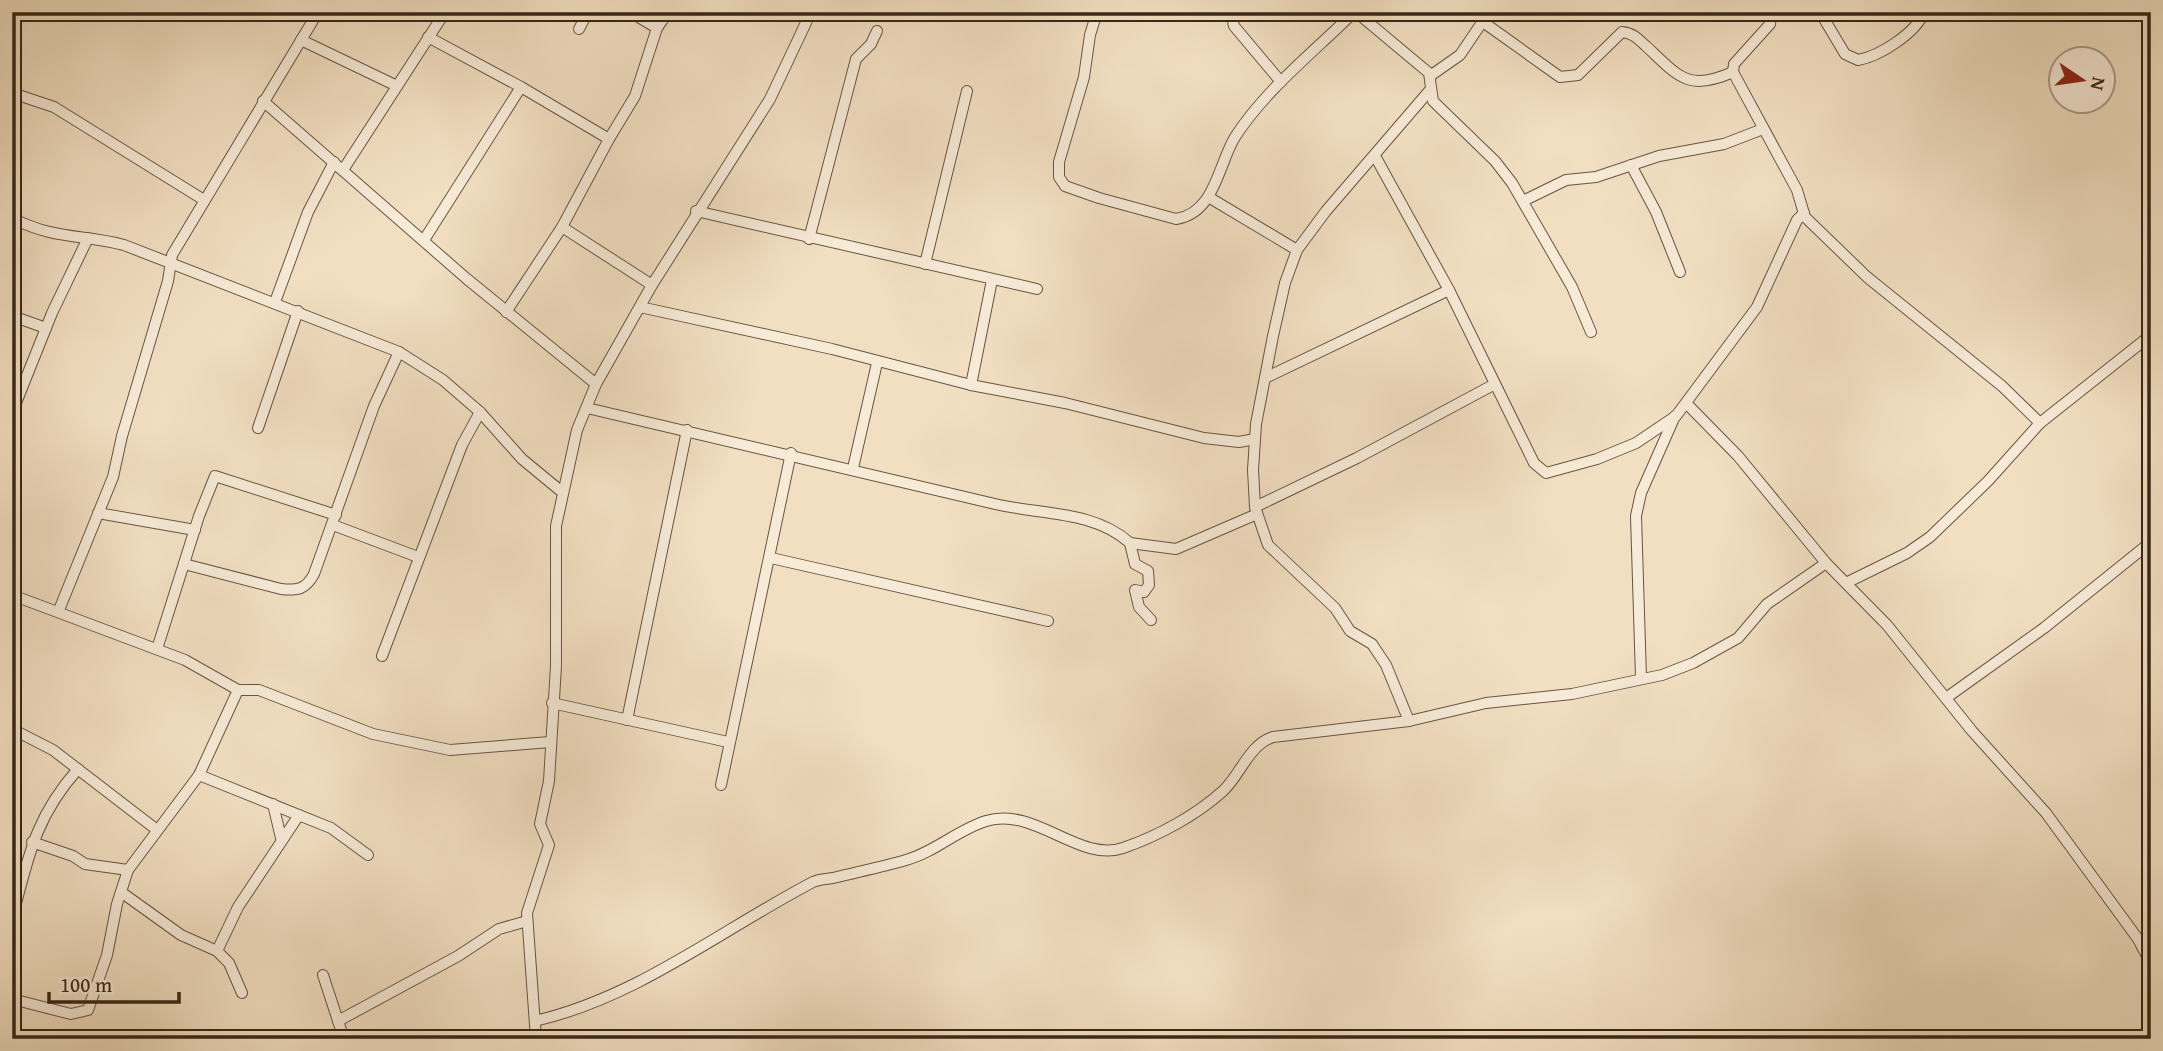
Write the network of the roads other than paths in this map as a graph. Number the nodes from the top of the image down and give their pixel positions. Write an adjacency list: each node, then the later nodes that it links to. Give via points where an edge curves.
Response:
1 (318, 12): 19 (street)
2 (444, 12): 18 (street)
3 (588, 12): 16 (street)
4 (630, 12): 15 (street)
5 (668, 12): 15 (street)
6 (811, 12): 38 (street, via 770,99)
7 (1097, 12): 35 (street, via 1059,177 1065,186 1176,219)
8 (1211, 12): 22 (street, via 1232,17 1234,26)
9 (1355, 12): 21 (street); 22 (street)
10 (1489, 12): 14 (street)
11 (1820, 12): 12 (street, via 1844,54 1858,60 1883,51 1913,30)
12 (1924, 12)
13 (1773, 13): 20 (street, via 1770,24 1734,64)
14 (1483, 22): 20 (street, via 1560,77 1578,75 1622,32 1636,37 1688,80 1709,82); 21 (street, via 1460,55)
15 (657, 28): 30 (street, via 635,96)
16 (579, 29)
17 (877, 31): 43 (street, via 856,59)
18 (428, 37): 23 (street); 24 (street)
19 (301, 40): 23 (street); 28 (street)
20 (1733, 72): 29 (street)
21 (1430, 75): 25 (street)
22 (1281, 82): 35 (street, via 1236,136)
23 (397, 86): 34 (street)
24 (521, 86): 30 (street); 44 (street)
25 (1430, 90): 31 (street); 37 (street, via 1433,101 1495,161)
26 (967, 91): 47 (street)
27 (12, 93): 36 (street, via 54,107)
28 (263, 101): 32 (street); 36 (street)
29 (1763, 129): 33 (street, via 1724,144); 39 (street, via 1797,190)
30 (609, 139): 41 (street)
31 (1375, 156): 45 (street); 52 (street)
32 (334, 162): 34 (street); 53 (street, via 308,212)
33 (1631, 165): 37 (street, via 1596,177 1566,180); 48 (street)
34 (343, 170): 44 (street)
35 (1210, 198): 45 (street)
36 (204, 200): 46 (street)
37 (1523, 201): 59 (street, via 1572,287)
38 (696, 211): 43 (street); 50 (street)
39 (1804, 213): 67 (street, via 1757,307); 72 (street, via 1867,277 2002,386)
40 (12, 218): 42 (street, via 52,235)
41 (562, 227): 50 (street); 56 (street)
42 (88, 238): 46 (street, via 124,245); 58 (street)
43 (809, 239): 47 (street)
44 (424, 240): 56 (street)
45 (1297, 250): 63 (street, via 1284,283)
46 (171, 263): 53 (street); 80 (street)
47 (925, 264): 49 (street)
48 (1680, 272)
49 (992, 280): 51 (street); 65 (street)
50 (652, 285): 54 (street)
51 (1037, 289)
52 (1449, 290): 63 (street); 66 (street)
53 (275, 302): 55 (street)
54 (640, 307): 62 (street); 64 (street)
55 (298, 311): 61 (street); 73 (street)
56 (506, 312): 64 (street)
57 (12, 316): 58 (street)
58 (46, 328): 70 (street)
59 (1591, 332)
60 (2151, 335): 72 (street)
61 (399, 352): 69 (street, via 443,380); 81 (street, via 374,406)
62 (877, 363): 65 (street); 77 (street)
63 (1265, 378): 75 (street)
64 (596, 384): 68 (street)
65 (971, 385): 75 (street, via 1204,438)
66 (1493, 385): 71 (street, via 1534,463 1546,473 1636,443); 79 (street)
67 (1687, 404): 71 (street); 87 (street, via 1738,456)
68 (587, 408): 74 (street); 78 (street)
69 (480, 412): 78 (street, via 523,459); 85 (street, via 462,445)
70 (12, 413)
71 (1676, 416): 96 (street, via 1641,493 1636,516)
72 (2040, 423): 89 (street, via 1930,537 1907,554)
73 (258, 428)
74 (687, 430): 76 (street); 100 (street)
75 (1255, 439): 79 (street)
76 (791, 453): 77 (street); 86 (street)
77 (853, 468): 83 (street, via 999,505 1087,519 1110,526)
78 (562, 492): 99 (street, via 556,526)
79 (1256, 510): 83 (street, via 1176,549); 101 (street, via 1268,545 1335,608 1350,631 1378,652)
80 (99, 513): 82 (street); 91 (street)
81 (335, 520): 82 (street, via 215,476); 85 (street); 88 (street, via 311,580 296,591)
82 (195, 530): 88 (street)
83 (1130, 542): 92 (street, via 1135,564 1148,571 1144,592 1135,590 1139,607)
84 (2151, 542): 98 (street, via 2045,628)
85 (418, 557): 95 (street)
86 (771, 558): 93 (street); 104 (street)
87 (1826, 563): 89 (street); 96 (street, via 1767,604 1738,638 1723,648 1676,670)
88 (184, 564): 94 (street)
89 (1848, 582): 98 (street)
90 (13, 596): 91 (street)
91 (59, 610): 94 (street)
92 (1151, 620)
93 (1048, 621)
94 (157, 649): 97 (street)
95 (382, 656)
96 (1641, 678): 101 (street, via 1573,694 1486,703)
97 (237, 690): 103 (street, via 259,690 373,734 450,750); 106 (street)
98 (1946, 698): 119 (street, via 2085,862)
99 (552, 703): 100 (street); 103 (street)
100 (626, 720): 104 (street)
101 (1409, 721): 124 (street, via 1263,740 1242,770 1208,804 1124,848 1096,849 1012,819 977,824 919,856 813,882 671,967 598,1001)
102 (12, 729): 105 (street)
103 (550, 742): 117 (street, via 549,781 540,824 549,845)
104 (728, 742): 107 (street)
105 (78, 769): 110 (street); 112 (street, via 54,796)
106 (199, 775): 108 (street); 110 (street)
107 (721, 785)
108 (273, 804): 109 (street); 111 (street)
109 (299, 815): 111 (street); 113 (street, via 331,828)
110 (157, 830): 114 (street)
111 (281, 838): 118 (street)
112 (32, 842): 114 (street, via 85,864); 116 (street)
113 (368, 855)
114 (128, 870): 115 (street)
115 (121, 892): 118 (street, via 181,934); 122 (street, via 88,1010 71,1014)
116 (12, 919)
117 (527, 921): 123 (street, via 499,929); 124 (street)
118 (217, 951): 121 (street, via 229,963)
119 (2151, 964)
120 (323, 975): 123 (street)
121 (242, 993)
122 (12, 999)
123 (338, 1021): 125 (street)
124 (535, 1021): 126 (street)
125 (344, 1039)
126 (536, 1039)

